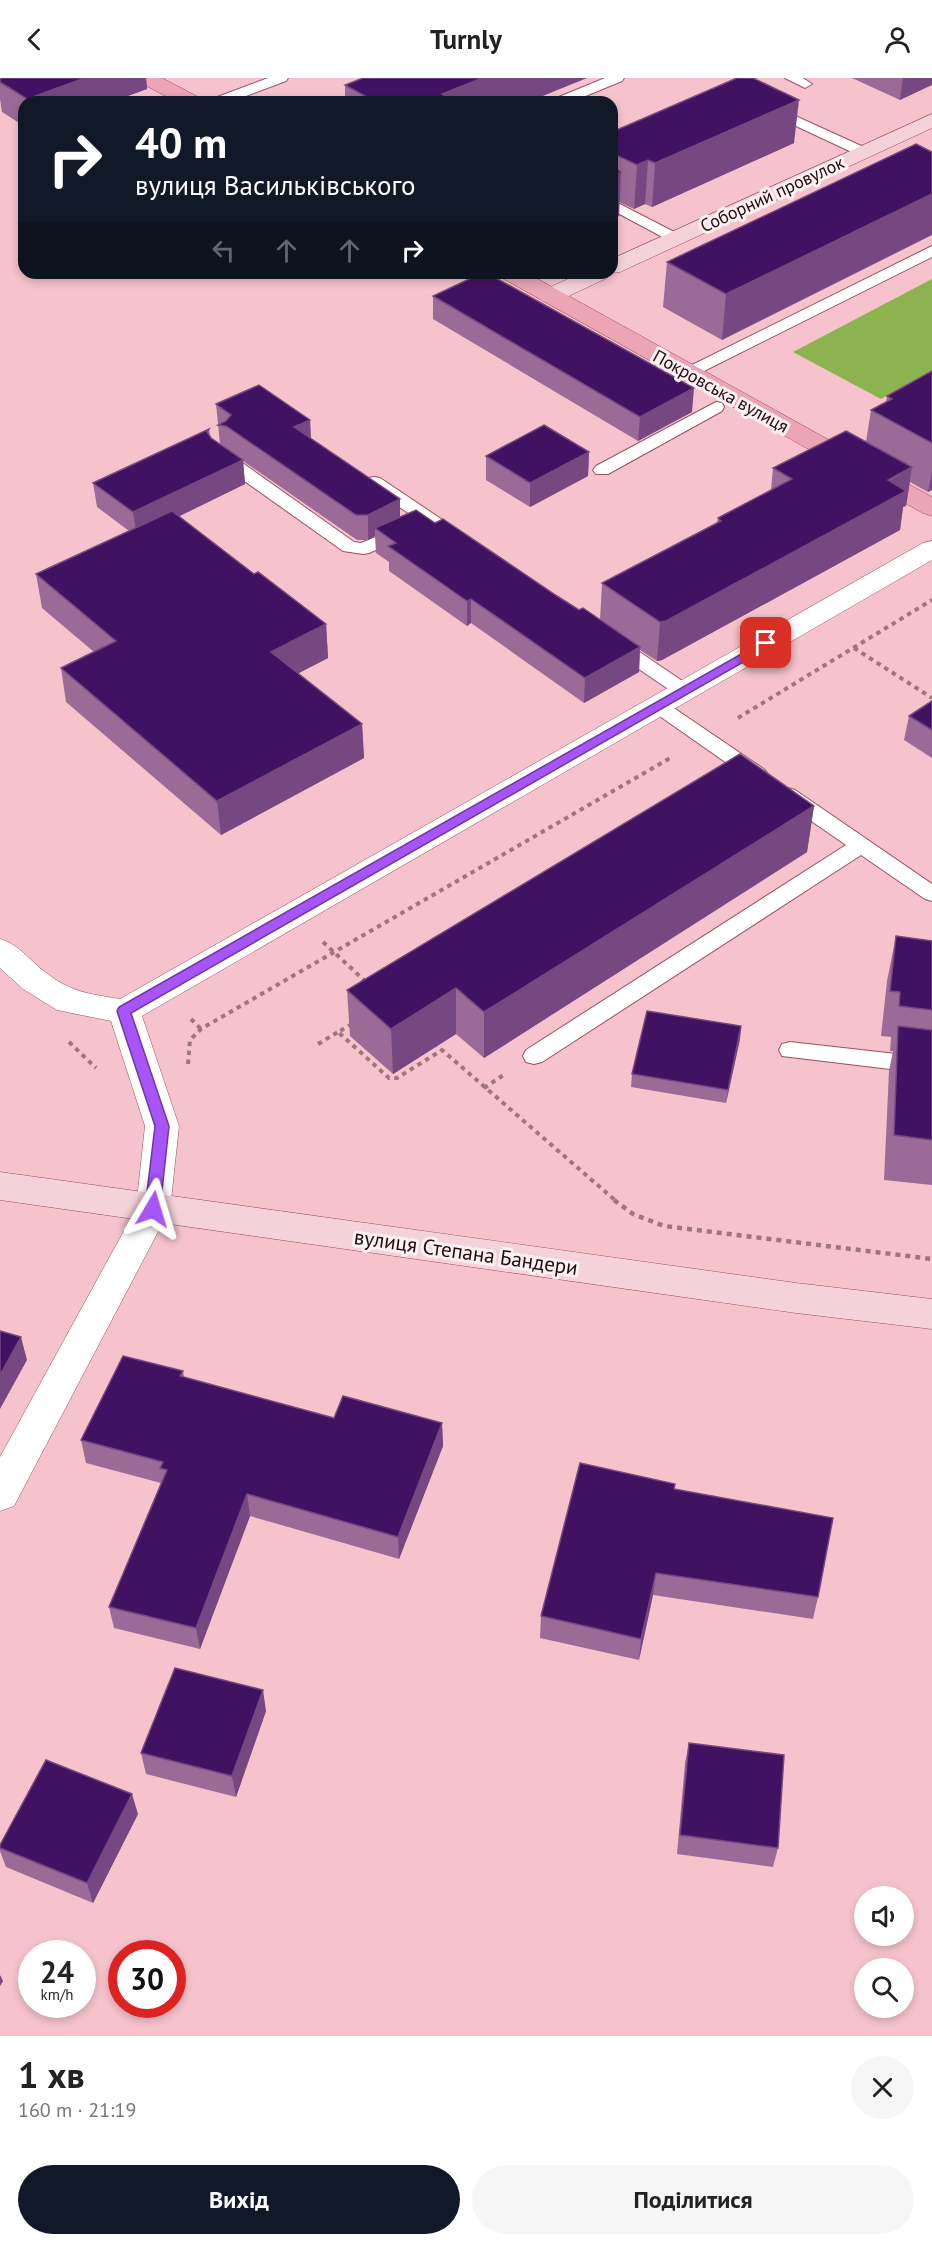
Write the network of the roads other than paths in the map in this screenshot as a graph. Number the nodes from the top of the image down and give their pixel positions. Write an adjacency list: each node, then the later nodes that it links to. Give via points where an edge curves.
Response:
1 (146, 78): 6 (main road)
2 (280, 78): 7 (lane)
3 (617, 78): 8 (lane)
4 (792, 78): 5 (lane)
5 (806, 84)
6 (181, 96)
7 (233, 96)
8 (574, 96)
9 (751, 103): 11 (lane, via 761,104)
10 (932, 120): 11 (street, Соборний провулок)
11 (863, 152): 13 (street, Соборний провулок)
12 (618, 207): 13 (lane)
13 (675, 238): 15 (street, Соборний провулок)
14 (932, 251): 19 (lane)
15 (618, 264)
16 (520, 279): 18 (main road, Покровська вулиця)
17 (586, 279): 18 (street)
18 (549, 296): 19 (main road, Покровська вулиця)
19 (688, 373): 24 (main road, Покровська вулиця)
20 (716, 406): 22 (lane)
21 (221, 456): 25 (lane, via 349,547 375,546)
22 (602, 470)
23 (360, 472): 25 (lane)
24 (932, 508)
25 (428, 518): 26 (lane)
26 (458, 538)
27 (932, 549): 29 (street)
28 (595, 631): 29 (lane)
29 (684, 691): 30 (street)
30 (658, 706): 31 (lane); 34 (street)
31 (861, 845): 32 (lane); 36 (lane)
32 (932, 894)
33 (0, 950): 34 (street, via 34,981 69,1002)
34 (124, 1011): 39 (street, via 162,1126)
35 (790, 1050): 37 (lane)
36 (534, 1056)
37 (932, 1066)
38 (0, 1186): 39 (street, вулиця Степана Бандери)
39 (153, 1209): 40 (street, вулиця Степана Бандери); 41 (street)
40 (932, 1314)
41 (0, 1494)

